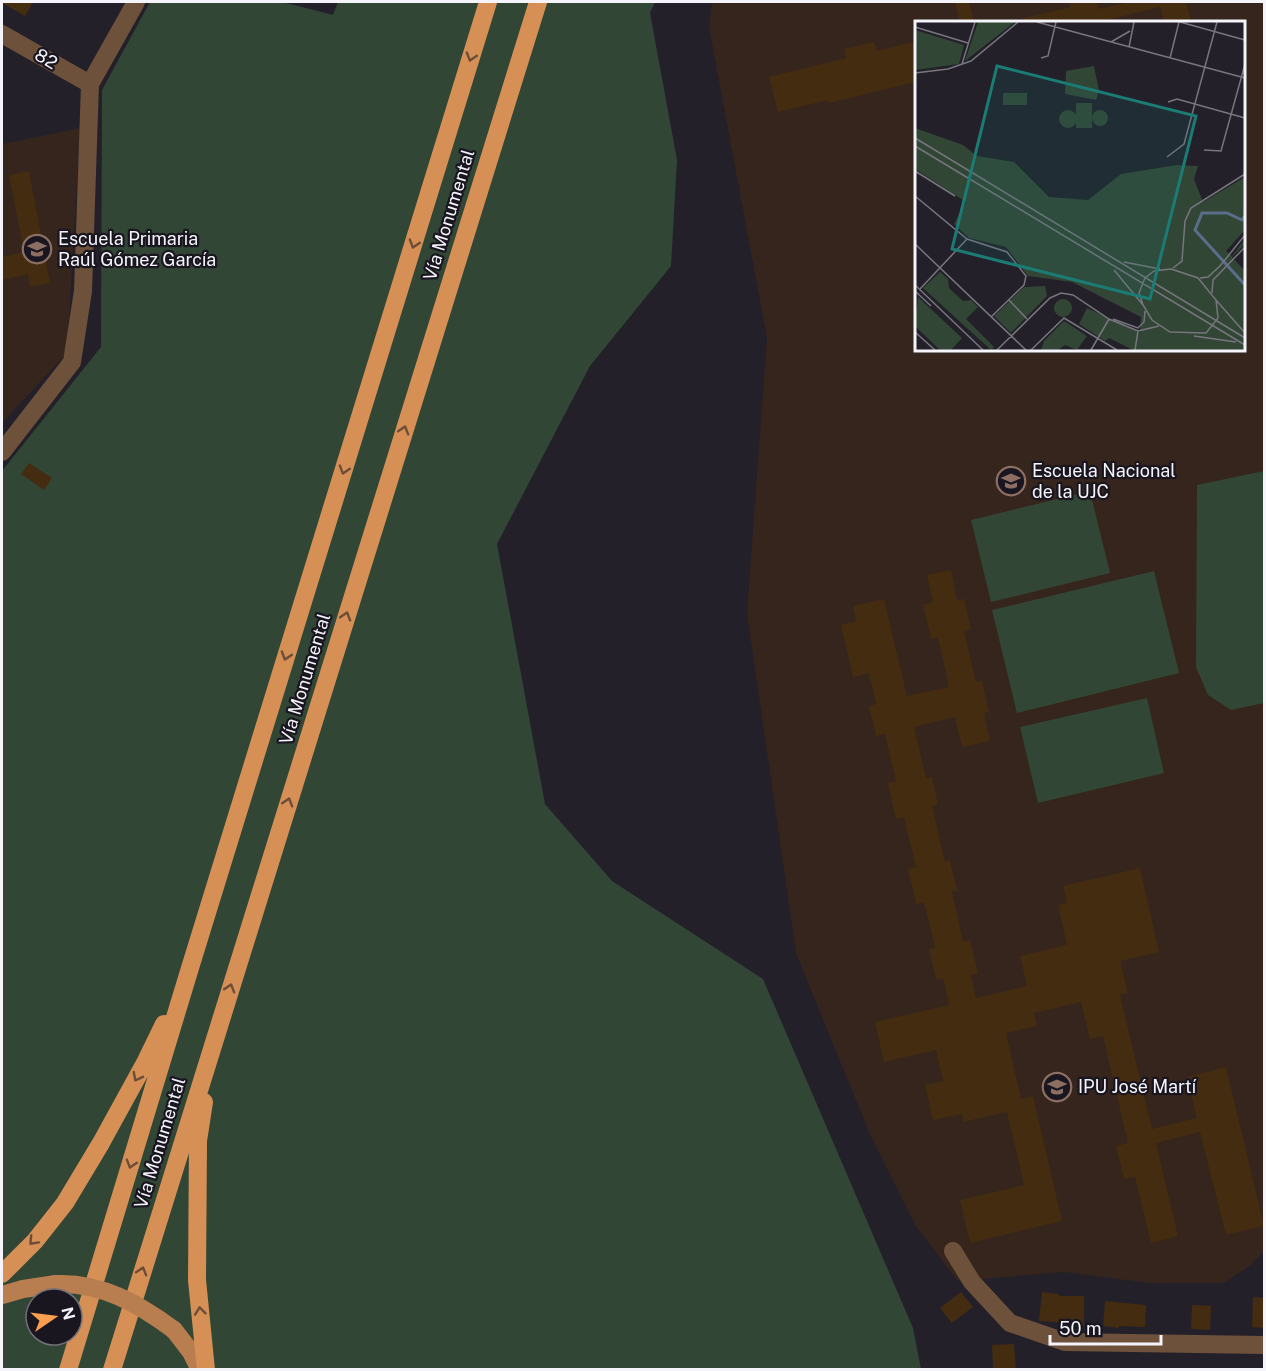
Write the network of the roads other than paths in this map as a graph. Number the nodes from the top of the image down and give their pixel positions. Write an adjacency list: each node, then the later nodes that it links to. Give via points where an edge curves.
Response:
1 (136, 2): 5 (street)
2 (488, 2): 7 (highway, Vía Monumental, one-way to 7)
3 (538, 2): 8 (highway, Vía Monumental, one-way to 3)
4 (2, 34): 5 (street, 82)
5 (90, 84): 6 (street, via 83,291 72,362)
6 (2, 452)
7 (190, 968): 10 (highway, one-way to 10, via 146,1061 65,1203); 13 (highway, Vía Monumental, one-way to 13)
8 (213, 1044): 14 (highway, Vía Monumental, one-way to 8); 16 (highway, one-way to 8, via 197,1280 198,1141)
9 (953, 1251): 12 (street, via 972,1282 1010,1323 1065,1342)
10 (2, 1274)
11 (2, 1295): 15 (main road, bridge, via 56,1284 81,1284 104,1290 151,1313 174,1330)
12 (1264, 1345)
13 (68, 1370)
14 (111, 1370)
15 (200, 1370)
16 (206, 1370)

